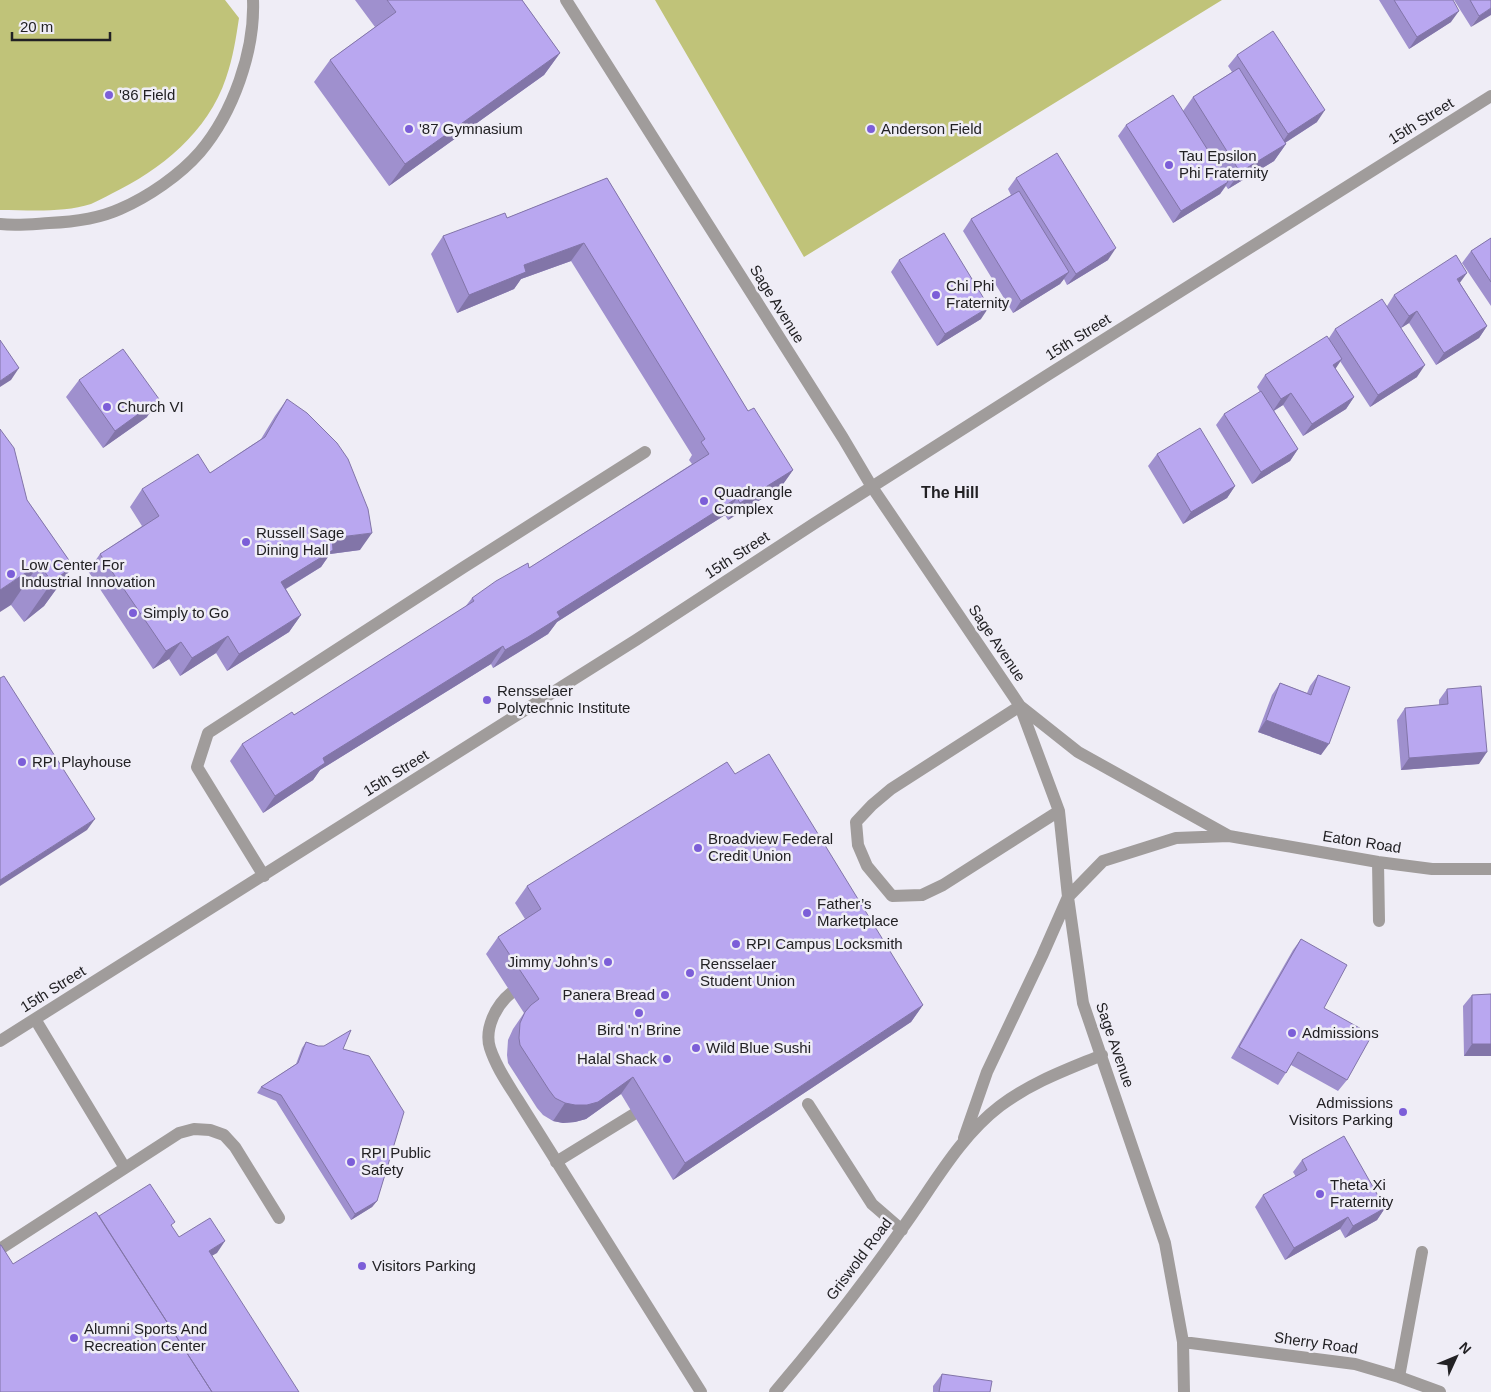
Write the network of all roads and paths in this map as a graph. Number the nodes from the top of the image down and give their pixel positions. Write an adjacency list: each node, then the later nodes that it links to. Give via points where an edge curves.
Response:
1 (253, 0): 4 (street, via 249,48 224,116 199,152 176,173 153,192 120,210 72,222)
2 (566, 0): 6 (street, Sage Avenue)
3 (1491, 96): 6 (street, 15th Street)
4 (0, 224)
5 (645, 452): 12 (street, via 208,733 197,767)
6 (872, 487): 7 (street, Sage Avenue); 12 (street, 15th Street)
7 (1020, 706): 8 (street, Sage Avenue); 8 (street, via 891,789 872,805 856,822 858,845 867,866 892,896 922,895); 9 (street, Eaton Road, via 1078,752)
8 (1059, 811): 13 (street, Sage Avenue)
9 (1230, 836): 10 (street, Eaton Road); 13 (street, Eaton Road, via 1176,838 1104,861)
10 (1378, 862): 11 (street, Eaton Road, via 1432,869); 14 (street)
11 (1491, 869)
12 (264, 876): 16 (street, 15th Street)
13 (1068, 897): 18 (street, Sage Avenue, via 1083,1003); 21 (street, Griswold Road, via 988,1072)
14 (1379, 921)
15 (511, 993): 22 (street, via 495,1012 489,1029 490,1047 499,1068)
16 (35, 1019): 17 (street, 15th Street); 23 (street)
17 (0, 1041)
18 (1102, 1055): 21 (street, Griswold Road, via 1026,1088 998,1107); 28 (street, Sage Avenue, via 1165,1243)
19 (808, 1104): 25 (street, via 872,1204)
20 (634, 1114): 22 (street)
21 (964, 1140): 25 (street, Griswold Road)
22 (556, 1162): 30 (street)
23 (125, 1168): 24 (street, via 179,1133 194,1129 210,1130 224,1135 235,1147); 26 (street)
24 (280, 1218)
25 (902, 1230): 31 (street, Griswold Road)
26 (0, 1249)
27 (1422, 1252): 29 (street)
28 (1183, 1342): 29 (street, Sherry Road, via 1355,1364); 32 (street, Sage Avenue)
29 (1399, 1377): 33 (street, Sherry Road)
30 (701, 1392)
31 (775, 1392)
32 (1184, 1392)
33 (1440, 1392)

